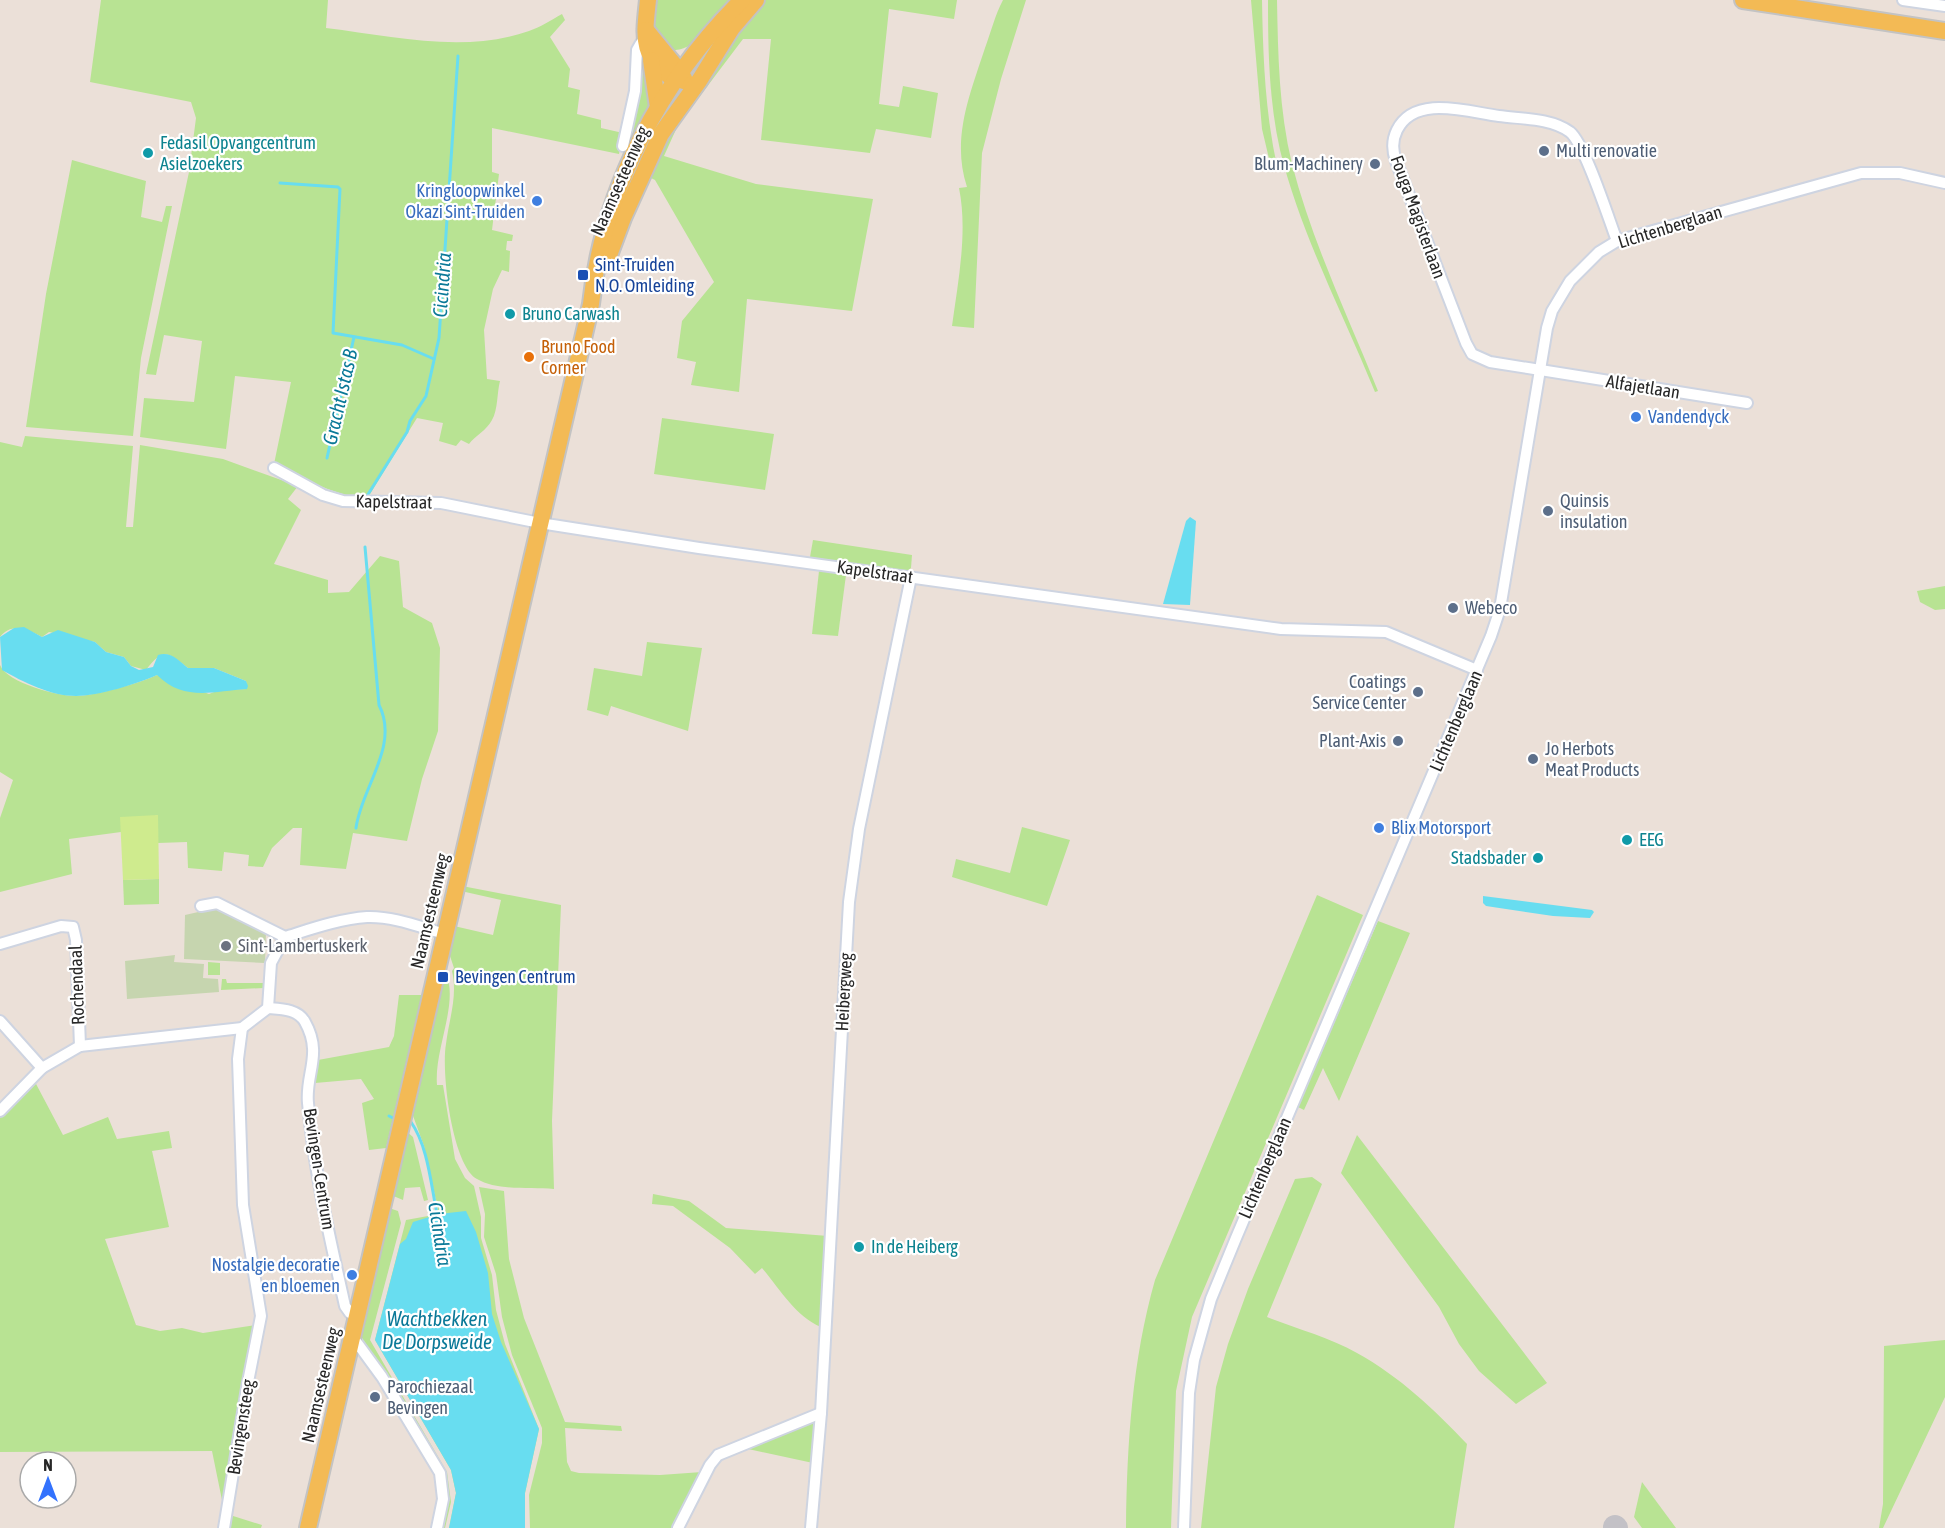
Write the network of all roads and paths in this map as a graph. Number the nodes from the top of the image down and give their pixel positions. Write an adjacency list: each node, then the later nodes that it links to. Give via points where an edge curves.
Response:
1 (648, 0): 8 (main road)
2 (742, 0): 9 (main road)
3 (756, 0): 11 (main road, via 705,63)
4 (1743, 0): 7 (main road)
5 (1904, 0): 6 (street)
6 (1945, 6)
7 (1945, 31)
8 (647, 36): 10 (main road); 13 (street, Naamsesteenweg, via 637,50 635,91)
9 (702, 45): 10 (main road); 11 (main road)
10 (657, 56): 11 (main road); 12 (main road)
11 (685, 78): 12 (main road, Naamsesteenweg); 16 (main road, Naamsesteenweg, via 623,218)
12 (658, 106): 16 (main road, Naamsesteenweg, via 612,210 593,281)
13 (622, 146)
14 (1945, 183): 15 (street, Lichtenberglaan, via 1900,173 1861,172)
15 (1617, 242): 17 (street, Lichtenberglaan, via 1580,268 1560,296 1547,328); 17 (street, Fouga Magisterlaan, via 1580,146 1565,130 1545,122 1429,108 1415,112 1399,125 1392,144 1395,161 1468,348 1490,362)
16 (591, 304): 20 (main road, Naamsesteenweg)
17 (1540, 370): 18 (street, Alfajetlaan); 22 (street, Lichtenberglaan, via 1500,609)
18 (1747, 403)
19 (273, 468): 20 (street, Kapelstraat, via 323,495 343,501 433,502)
20 (540, 523): 21 (street, Kapelstraat); 24 (main road, Naamsesteenweg)
21 (911, 577): 22 (street, Kapelstraat, via 1281,628 1386,632); 35 (street, Heibergweg, via 853,866)
22 (1477, 670): 41 (street, Lichtenberglaan, via 1211,1299 1189,1393)
23 (201, 906): 25 (street, via 211,898)
24 (445, 934): 25 (street, via 366,917); 33 (main road, Naamsesteenweg)
25 (285, 937): 27 (street, via 271,963)
26 (0, 944): 30 (street, Rochendaal, via 61,926 73,927)
27 (268, 1008): 29 (street); 33 (street, Bevingen-Centrum, via 296,1012 309,1030 314,1063 308,1103 318,1170 345,1306)
28 (0, 1021): 31 (street)
29 (242, 1028): 30 (street); 36 (street, Bevingensteeg, via 238,1059 243,1205 261,1309)
30 (80, 1046): 31 (street)
31 (42, 1068): 32 (street)
32 (0, 1111)
33 (357, 1315): 34 (main road, Naamsesteenweg)
34 (352, 1336): 37 (main road, Naamsesteenweg); 38 (street, via 382,1377 440,1473 444,1499)
35 (821, 1413): 39 (street, via 718,1455); 40 (street, Heibergweg)
36 (224, 1528)
37 (308, 1528)
38 (437, 1528)
39 (678, 1528)
40 (811, 1528)
41 (1185, 1528)

